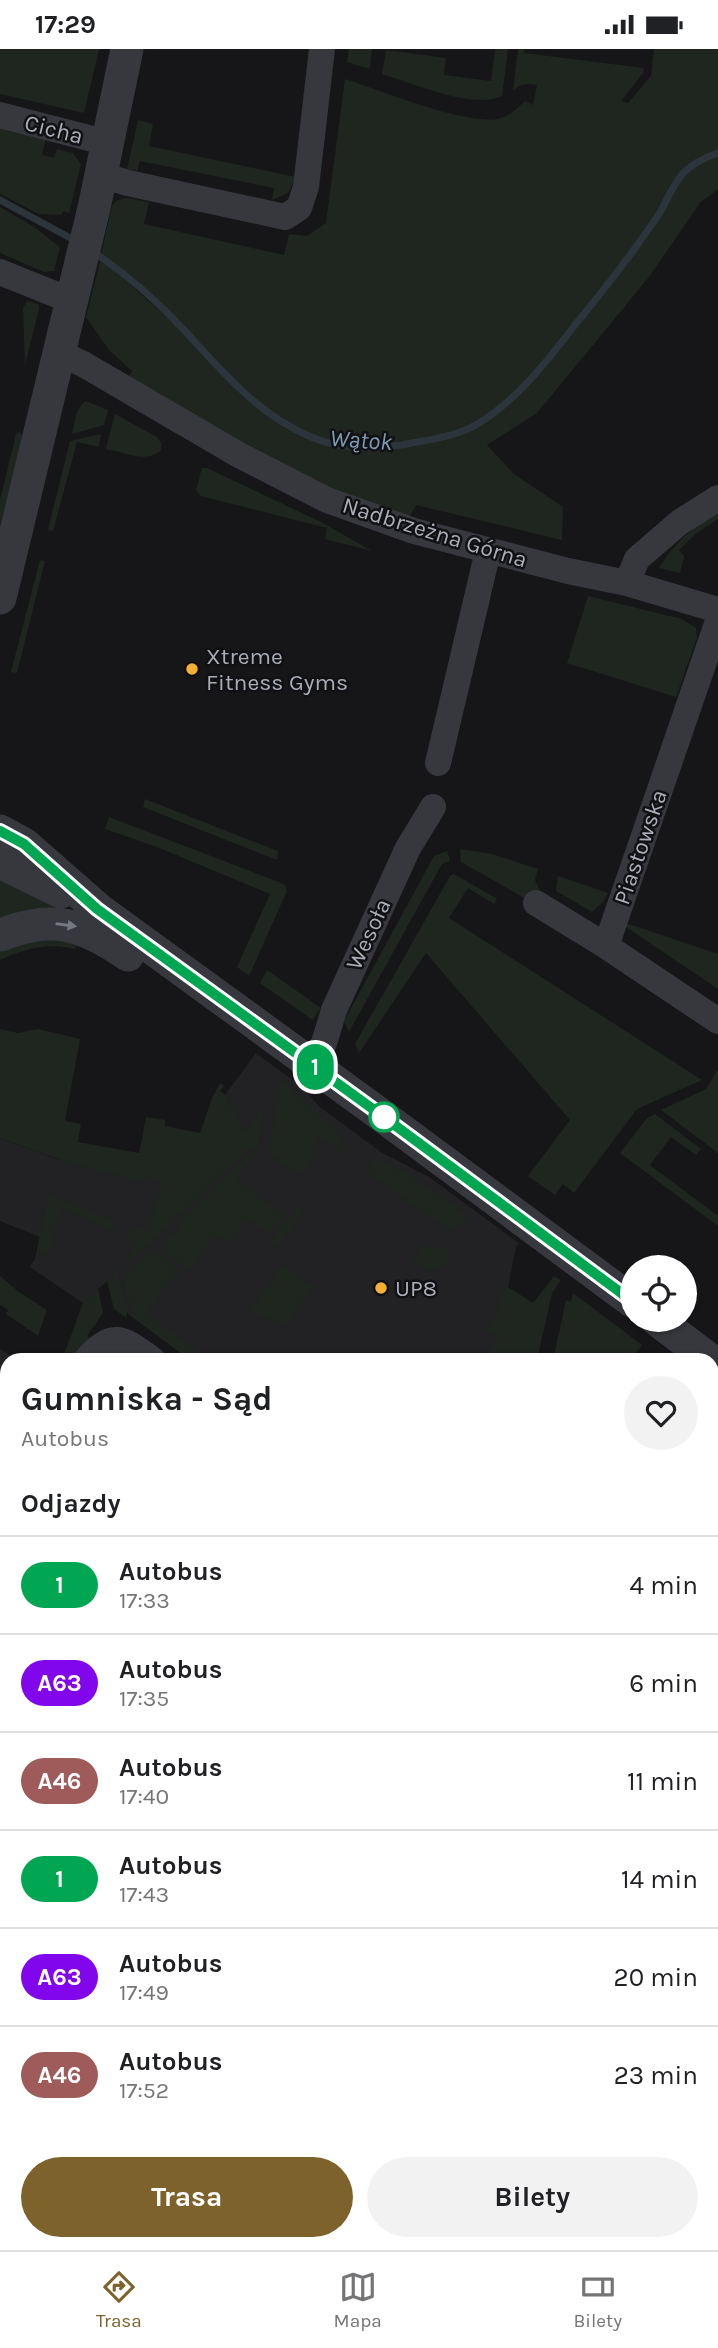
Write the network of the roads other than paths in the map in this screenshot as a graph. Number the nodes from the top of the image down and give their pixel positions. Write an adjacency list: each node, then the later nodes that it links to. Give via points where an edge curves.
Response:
1 (127, 49): 4 (street)
2 (322, 49): 5 (street, via 306,187 299,208 285,217)
3 (0, 115): 4 (street, Cicha)
4 (108, 143): 5 (street)
5 (101, 176): 7 (street)
6 (0, 272): 7 (street)
7 (75, 288): 8 (street)
8 (58, 352): 10 (street, Nadbrzeżna Górna, via 327,500); 12 (street)
9 (718, 498): 11 (street, via 680,522 637,559)
10 (488, 551): 11 (street, Nadbrzeżna Górna); 15 (street)
11 (627, 583): 13 (street, Nadbrzeżna Górna)
12 (0, 598)
13 (718, 610)
14 (718, 621): 21 (street, Piastowska)
15 (438, 763)
16 (433, 807): 24 (street, Wesoła, via 408,848)
17 (0, 813): 18 (street)
18 (8, 846): 22 (street)
19 (536, 903): 21 (street)
20 (0, 935): 22 (street, one-way to 22, via 36,924 80,927 144,965)
21 (606, 947): 23 (street)
22 (215, 995): 24 (street)
23 (718, 1021)
24 (311, 1064): 25 (street)
25 (620, 1292)
26 (673, 1332): 29 (street)
27 (93, 1353): 28 (street, via 114,1339)
28 (142, 1353)
29 (701, 1353)

